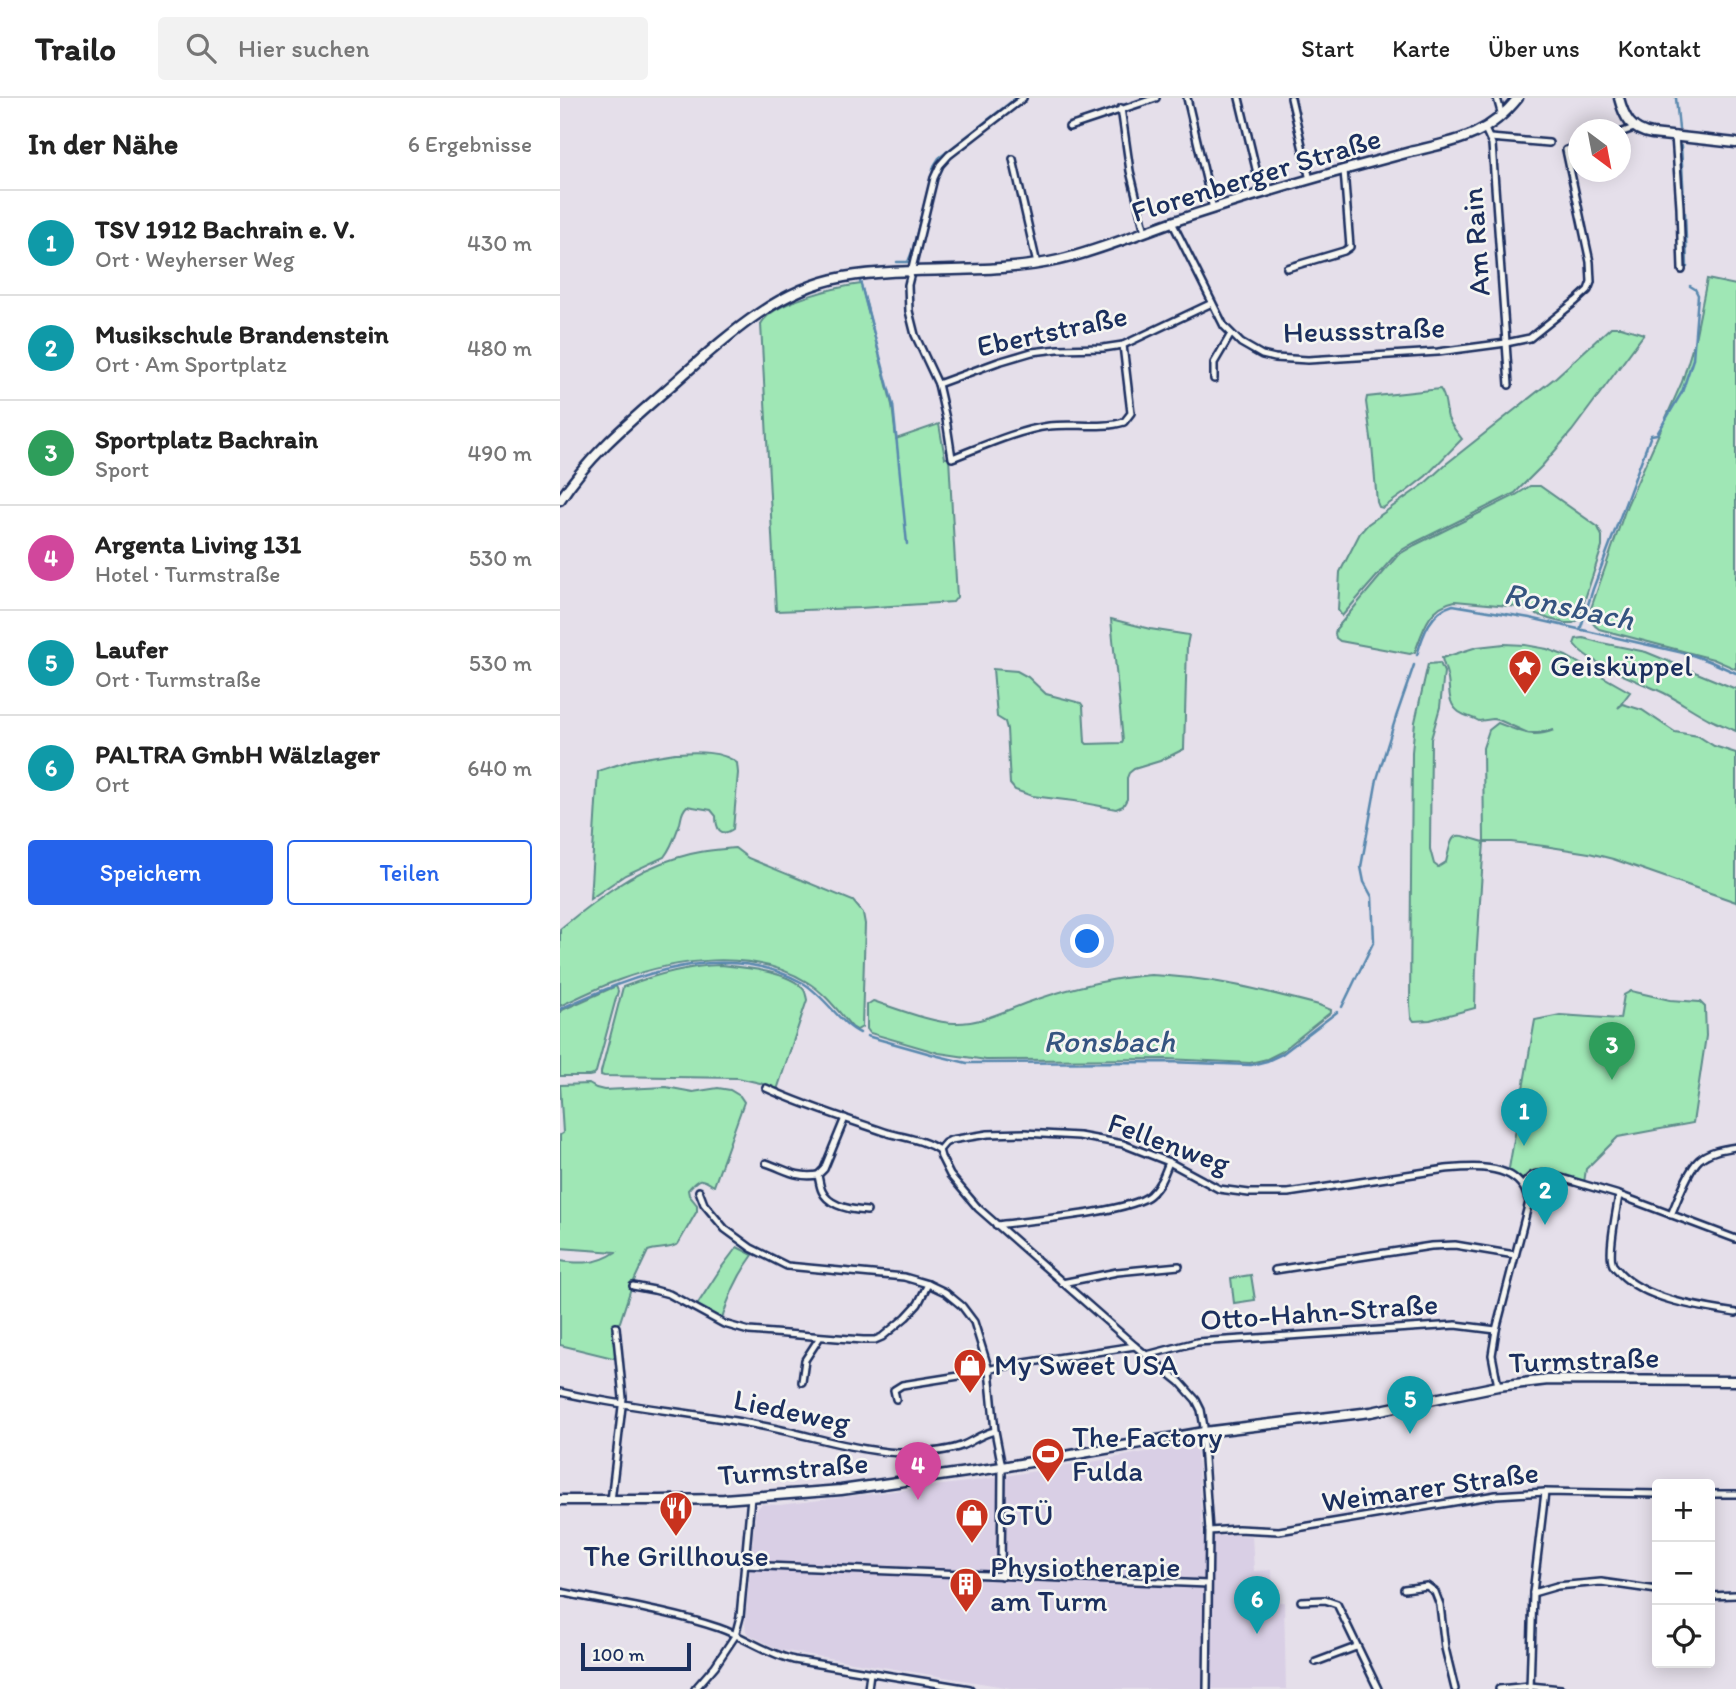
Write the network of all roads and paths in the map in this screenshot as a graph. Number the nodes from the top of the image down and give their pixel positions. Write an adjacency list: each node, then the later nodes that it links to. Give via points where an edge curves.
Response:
1 (1023, 98): 31 (street, via 940,165)
2 (1156, 98): 9 (street)
3 (1187, 98): 25 (street)
4 (1239, 98): 24 (street)
5 (1291, 98): 23 (street)
6 (1497, 98): 10 (street)
7 (1518, 98): 10 (street, Florenberger Straße)
8 (1619, 98): 12 (street)
9 (1121, 108): 11 (street); 27 (street)
10 (1502, 116): 13 (street, Florenberger Straße)
11 (1069, 127)
12 (1634, 128): 14 (street); 15 (street)
13 (1485, 129): 16 (street, Am Rain); 22 (street, Florenberger Straße)
14 (1631, 129)
15 (1675, 135): 17 (street); 30 (street)
16 (1490, 138): 18 (street); 34 (street, Am Rain)
17 (1736, 142)
18 (1549, 143)
19 (1558, 144): 20 (street)
20 (1566, 150): 34 (street, via 1591,282 1588,290 1530,338)
21 (1013, 159): 28 (street)
22 (1343, 170): 23 (street, Florenberger Straße); 29 (street, via 1349,247)
23 (1310, 180): 24 (street, Florenberger Straße)
24 (1262, 194): 25 (street, Florenberger Straße)
25 (1213, 209): 26 (street, Florenberger Straße)
26 (1172, 222): 27 (street, Florenberger Straße); 32 (street, Heussstraße)
27 (1144, 232): 28 (street, Florenberger Straße)
28 (1037, 264): 31 (street, Florenberger Straße)
29 (1287, 268)
30 (1682, 270)
31 (912, 272): 37 (street, via 909,311); 39 (street, Florenberger Straße, via 850,276 817,284 757,314 605,444)
32 (1212, 303): 33 (street, Heussstraße); 35 (street, Ebertstraße)
33 (1231, 334): 34 (street, Heussstraße, via 1262,355 1292,360 1438,352); 36 (street, via 1214,363)
34 (1506, 343): 38 (street, Am Rain)
35 (1123, 345): 37 (street, Ebertstraße, via 1032,352); 37 (street, via 1131,413 1120,423 1046,426 952,458)
36 (1214, 379)
37 (938, 384)
38 (1509, 385)
39 (560, 500)
40 (766, 1088): 41 (street)
41 (845, 1118): 43 (street); 46 (street)
42 (1736, 1147): 51 (street, via 1698,1160)
43 (939, 1150): 44 (street, Fellenweg, via 951,1140 988,1134 1079,1136 1123,1144); 52 (street, via 957,1185)
44 (1169, 1162): 47 (street, Fellenweg, via 1219,1189 1250,1193 1288,1193 1469,1167 1508,1174); 52 (street, via 1161,1183 1148,1197 1130,1204)
45 (766, 1163): 46 (street, via 798,1176)
46 (818, 1175): 50 (street, via 822,1193 831,1202)
47 (1522, 1185): 49 (street, via 1531,1175 1548,1174); 54 (street, via 1529,1202)
48 (699, 1191): 58 (street, via 704,1205 725,1229 787,1266 904,1277)
49 (1619, 1195): 51 (street); 60 (street, via 1612,1264 1648,1293)
50 (867, 1211)
51 (1671, 1215): 53 (street)
52 (996, 1225): 57 (street)
53 (1736, 1239)
54 (1515, 1255): 56 (street, via 1455,1245 1431,1246); 62 (street)
55 (1179, 1266): 57 (street)
56 (1275, 1270)
57 (1062, 1283): 64 (street)
58 (928, 1284): 63 (street, via 918,1304 882,1336 863,1340); 66 (street, via 962,1306 974,1322)
59 (633, 1286): 63 (street, via 669,1294 724,1324 749,1331)
60 (1736, 1313)
61 (616, 1327): 72 (street)
62 (1496, 1330): 65 (street, Otto-Hahn-Straße, via 1456,1325 1197,1342); 69 (street, via 1492,1355)
63 (820, 1337): 68 (street, via 804,1360)
64 (1135, 1346): 65 (street); 66 (street)
65 (1147, 1355): 74 (street, via 1196,1400)
66 (989, 1370): 71 (street, via 902,1385 894,1390); 73 (street)
67 (1736, 1381): 69 (street, Turmstraße, via 1548,1380)
68 (802, 1382)
69 (1498, 1386): 74 (street, Turmstraße, via 1371,1412)
70 (560, 1392): 72 (street, Liedeweg)
71 (896, 1399)
72 (622, 1405): 73 (street, Liedeweg, via 896,1453 960,1446); 82 (street)
73 (995, 1431): 75 (street)
74 (1204, 1432): 75 (street, Turmstraße); 83 (street)
75 (1002, 1468): 80 (street, Turmstraße); 85 (street)
76 (1545, 1492): 77 (street, Weimarer Straße); 83 (street, Weimarer Straße, via 1471,1499 1279,1531); 90 (street)
77 (1652, 1494)
78 (1715, 1494): 79 (street)
79 (1736, 1494)
80 (751, 1497): 82 (street, Turmstraße); 84 (street)
81 (560, 1500): 82 (street, Turmstraße)
82 (611, 1500)
83 (1209, 1531): 86 (street)
84 (744, 1565): 85 (street); 94 (street)
85 (1001, 1576): 86 (street)
86 (1208, 1584): 102 (street)
87 (1404, 1589): 104 (street, via 1427,1586 1435,1592)
88 (1652, 1589): 90 (street, via 1601,1581)
89 (560, 1591): 94 (street)
90 (1533, 1593): 98 (street)
91 (1736, 1595): 92 (street)
92 (1715, 1596)
93 (1301, 1601): 95 (street, via 1337,1604)
94 (735, 1636): 97 (street, via 782,1657); 99 (street)
95 (1356, 1647): 96 (street); 103 (street)
96 (1316, 1662)
97 (870, 1673): 100 (street); 101 (street)
98 (1530, 1687): 105 (street); 106 (street)
99 (695, 1689)
100 (869, 1689)
101 (971, 1689)
102 (1207, 1689)
103 (1378, 1689)
104 (1455, 1689)
105 (1499, 1689)
106 (1561, 1689)

